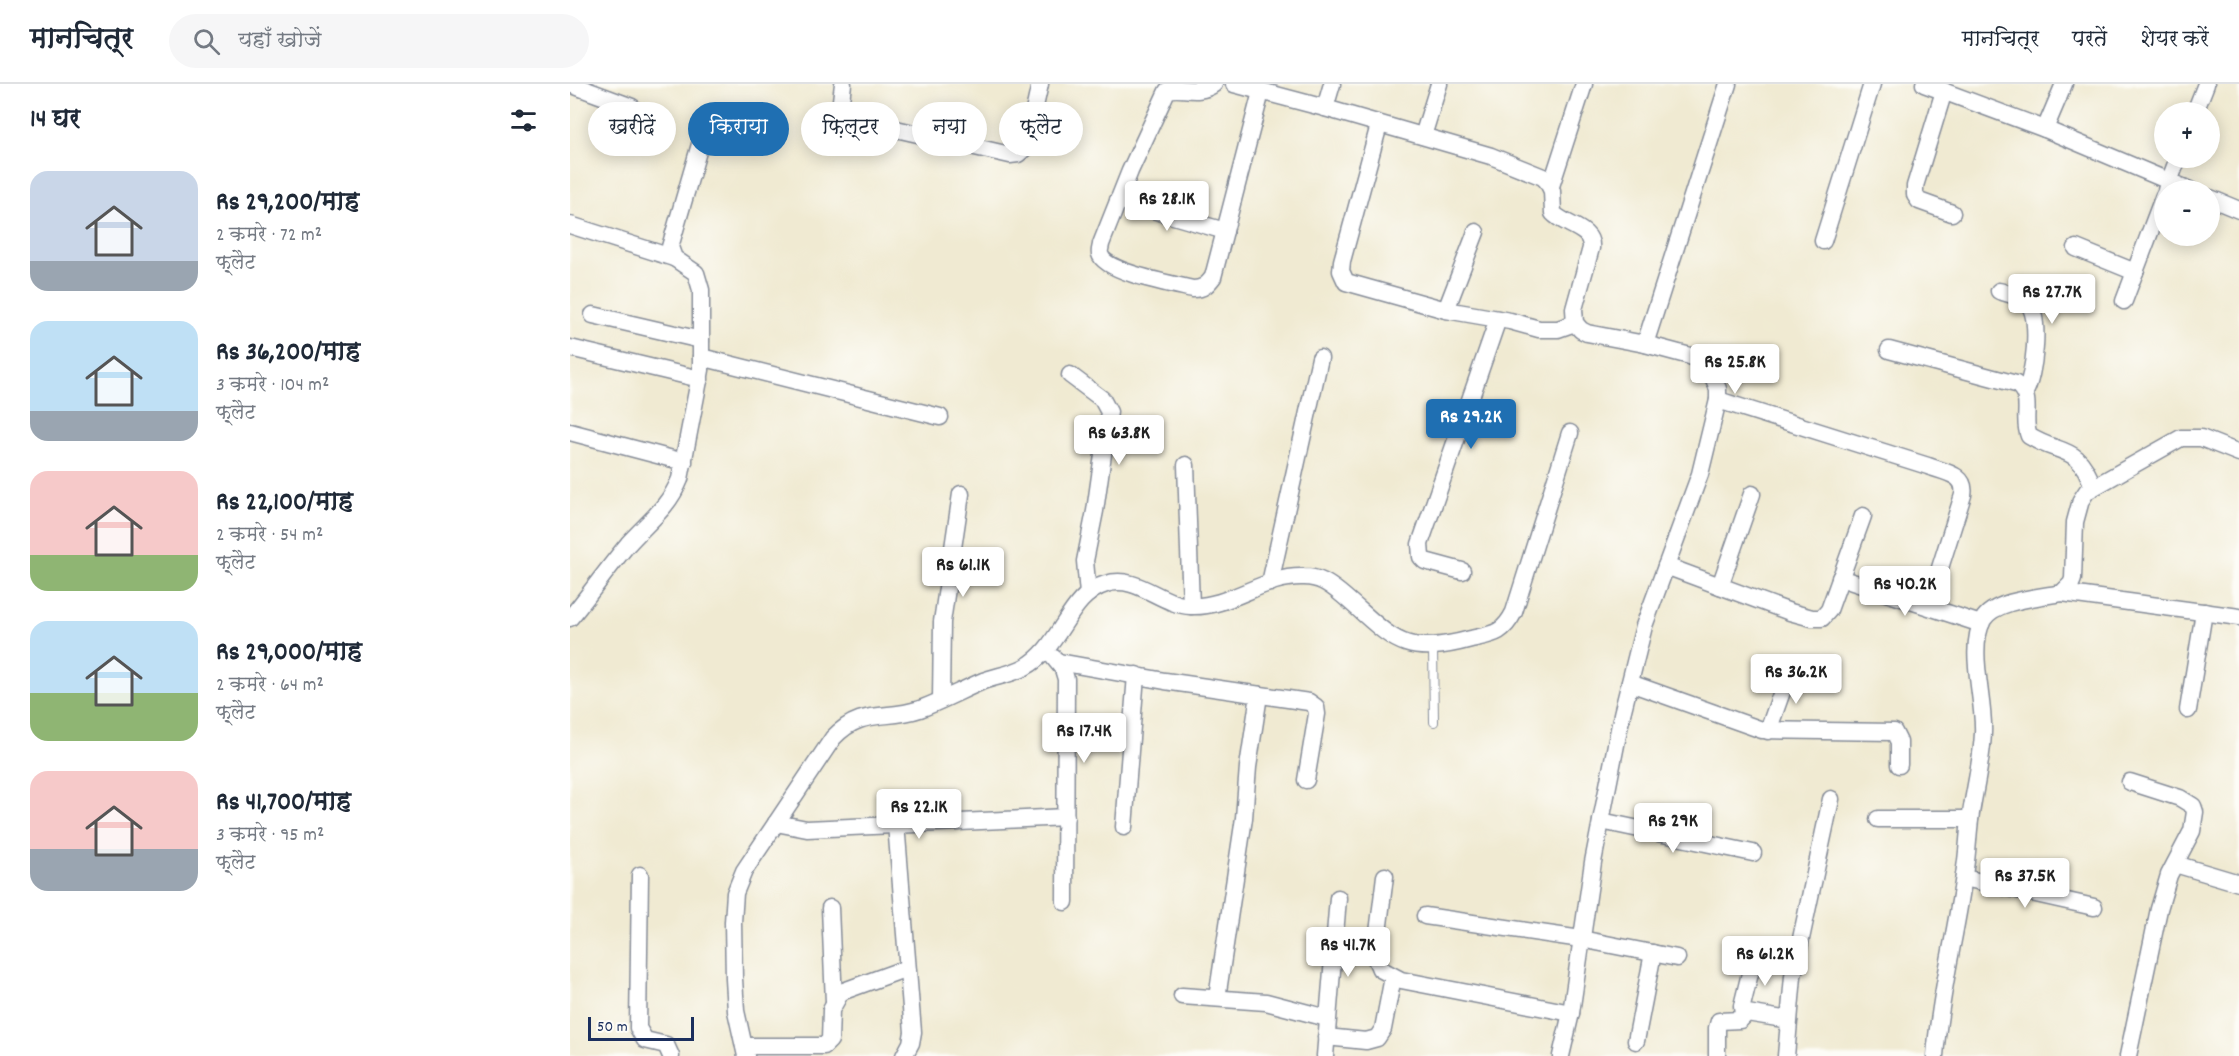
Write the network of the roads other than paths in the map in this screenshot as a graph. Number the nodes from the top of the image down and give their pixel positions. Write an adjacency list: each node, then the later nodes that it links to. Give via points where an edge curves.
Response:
1 (570, 84): 16 (street)
2 (843, 84): 3 (street, via 840,109 852,119 1010,155 1026,147)
3 (1040, 84)
4 (1214, 84): 25 (street, via 1201,90 1169,88)
5 (1234, 84): 15 (street)
6 (1332, 84): 18 (street)
7 (1438, 84): 21 (street)
8 (1584, 84): 24 (street)
9 (1728, 84): 44 (street)
10 (1872, 84): 33 (street)
11 (1924, 84): 14 (street)
12 (2064, 84): 20 (street)
13 (2206, 84): 17 (street)
14 (1944, 91): 20 (street); 28 (street, via 1915,195 1919,201)
15 (1261, 92): 18 (street); 31 (street)
16 (619, 102)
17 (2199, 102)
18 (1325, 108): 19 (street)
19 (1379, 125): 21 (street); 39 (street, via 1342,261 1342,277 1351,284)
20 (2045, 129): 23 (street)
21 (1423, 136): 24 (street, via 1491,156 1543,177)
22 (698, 156): 35 (street, via 672,242)
23 (2154, 183)
24 (1551, 186): 42 (street, via 1553,213 1592,241 1574,309)
25 (1119, 200): 31 (street); 31 (street, via 1100,254 1116,268 1158,281 1193,289 1208,284)
26 (2220, 202): 27 (street)
27 (2239, 210)
28 (1952, 213)
29 (2154, 221): 36 (street)
30 (570, 225): 35 (street)
31 (1225, 231)
32 (1476, 232): 39 (street)
33 (1823, 241)
34 (2076, 248): 36 (street)
35 (674, 258): 43 (street, via 693,270 700,282)
36 (2135, 272): 38 (street)
37 (1999, 291): 51 (street, via 2024,300 2033,311 2031,378)
38 (2124, 301)
39 (1446, 310): 41 (street)
40 (593, 315): 43 (street)
41 (1498, 319): 42 (street, via 1548,330); 64 (street, via 1420,544 1425,561)
42 (1575, 323): 44 (street, via 1587,333)
43 (701, 340): 47 (street)
44 (1645, 344): 52 (street, via 1700,362 1714,379)
45 (570, 348): 50 (street)
46 (1889, 350): 51 (street, via 2002,379)
47 (701, 357): 50 (street); 53 (street)
48 (1320, 358): 66 (street)
49 (1070, 375): 69 (street, via 1102,399 1109,412 1085,561)
50 (700, 379): 57 (street)
51 (2025, 392): 59 (street, via 2029,436 2078,458)
52 (1718, 400): 63 (street, via 1700,474); 71 (street, via 1960,479 1964,495)
53 (940, 417)
54 (570, 432): 57 (street)
55 (1570, 433): 76 (street, via 1510,620 1497,633)
56 (2239, 452): 59 (street, via 2202,438 2181,438)
57 (684, 462): 74 (street, via 675,491 663,510 629,543)
58 (1186, 465): 70 (street)
59 (2093, 487): 68 (street, via 2081,500 2074,531 2073,579)
60 (961, 494): 83 (street, via 942,622)
61 (1752, 494): 67 (street)
62 (1863, 516): 65 (street)
63 (1666, 566): 67 (street); 81 (street, via 1644,626)
64 (1462, 571)
65 (1840, 578): 67 (street, via 1829,610 1818,618); 71 (street)
66 (1270, 583): 70 (street, via 1213,603); 76 (street, via 1303,577 1324,581 1400,642)
67 (1720, 586)
68 (2062, 593): 72 (street); 75 (street, via 1999,607)
69 (1088, 594): 70 (street, via 1103,585 1127,582 1169,602); 77 (street)
70 (1191, 606)
71 (1928, 606): 75 (street)
72 (2204, 612): 73 (street); 84 (street)
73 (2239, 617)
74 (570, 618)
75 (1981, 624): 93 (street, via 1977,654 1983,732)
76 (1433, 647): 85 (lane)
77 (1046, 652): 78 (street); 83 (street, via 1026,667)
78 (1059, 662): 80 (street); 91 (street, via 1066,679)
79 (1791, 666): 86 (street)
80 (1136, 675): 82 (street); 97 (street)
81 (1630, 682): 86 (street); 94 (street)
82 (1259, 694): 88 (street, via 1316,706); 116 (street)
83 (941, 699): 95 (street, via 921,709 868,716 844,727)
84 (2188, 710)
85 (1434, 722)
86 (1768, 731): 87 (street, via 1894,732 1899,742)
87 (1899, 765)
88 (1306, 780)
89 (2130, 782): 99 (street, via 2193,806 2195,821)
90 (1831, 799): 121 (street, via 1793,976)
91 (1066, 817): 96 (street); 105 (street)
92 (1878, 819): 93 (street)
93 (1970, 819): 102 (street)
94 (1601, 821): 98 (street); 109 (street)
95 (776, 823): 96 (street, via 807,829); 124 (street, via 744,871 733,905 736,1011)
96 (896, 824): 113 (street)
97 (1124, 827)
98 (1753, 853)
99 (2175, 864): 103 (street); 132 (street, via 2160,909)
100 (640, 875): 125 (street, via 638,1028 645,1040 666,1045)
101 (1385, 876): 114 (street, via 1375,957 1380,969)
102 (1964, 878): 106 (street); 131 (street)
103 (2239, 884)
104 (1338, 898): 120 (street)
105 (1065, 902)
106 (2094, 907)
107 (830, 908): 117 (street)
108 (1425, 916): 109 (street)
109 (1581, 939): 110 (street); 118 (street)
110 (1653, 953): 112 (street); 123 (street)
111 (1754, 957): 119 (street)
112 (1677, 958)
113 (907, 968): 117 (street, via 846,989); 126 (street, via 913,1032)
114 (1393, 976): 118 (street); 122 (street, via 1382,1035 1366,1041)
115 (1182, 996): 116 (street)
116 (1217, 998): 120 (street, via 1266,1002)
117 (834, 1002): 124 (street, via 830,1040 825,1046)
118 (1570, 1013): 128 (street)
119 (1743, 1015): 121 (street); 129 (street, via 1740,1020 1719,1021)
120 (1327, 1018): 122 (street)
121 (1789, 1020): 130 (street)
122 (1326, 1037): 127 (street)
123 (1636, 1041)
124 (745, 1051)
125 (671, 1056)
126 (904, 1056)
127 (1325, 1056)
128 (1561, 1056)
129 (1717, 1056)
130 (1786, 1056)
131 (1935, 1056)
132 (2128, 1056)

